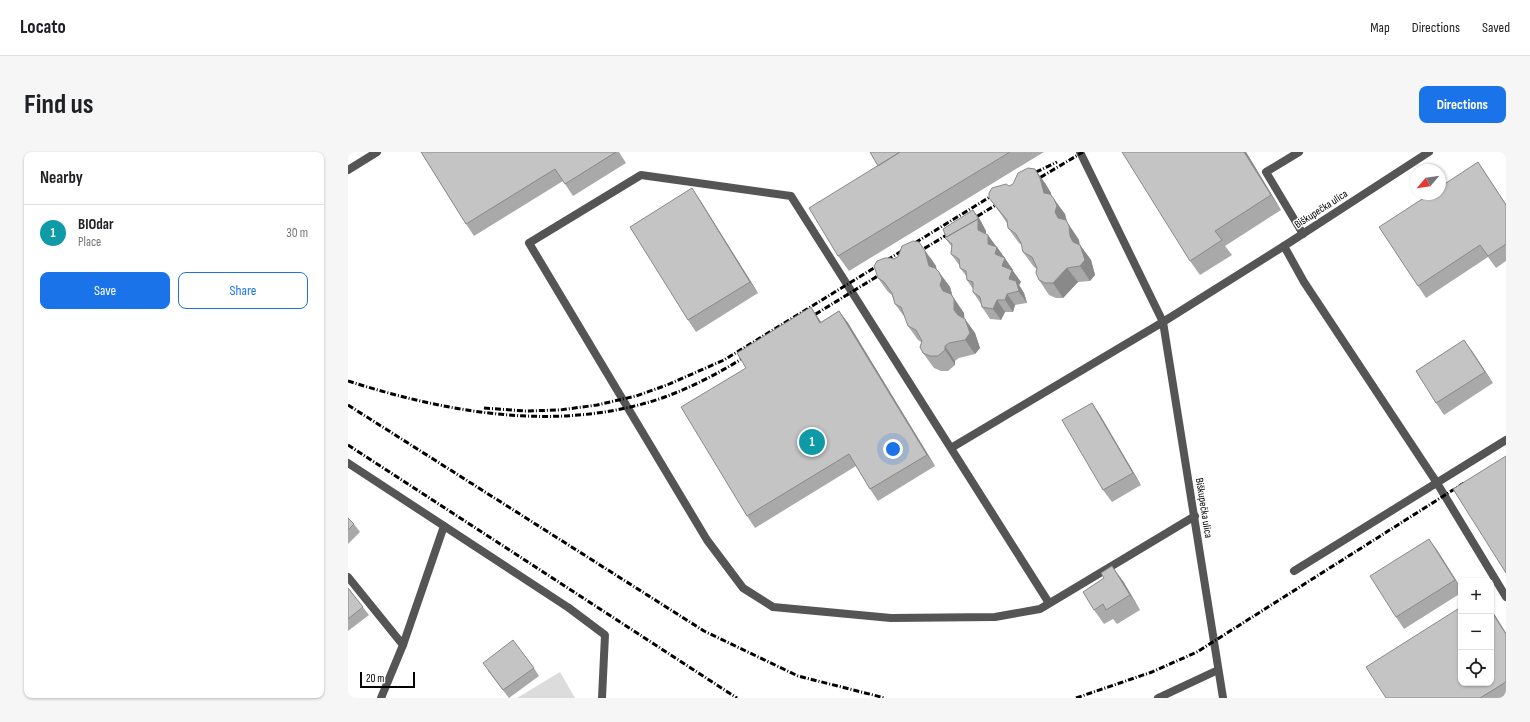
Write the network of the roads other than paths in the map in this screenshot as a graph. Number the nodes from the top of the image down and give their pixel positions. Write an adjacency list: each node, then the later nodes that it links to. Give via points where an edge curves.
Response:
1 (377, 152): 5 (street)
2 (1080, 152): 8 (street, Biškupečka ulica)
3 (1299, 152): 6 (street, via 1266,172)
4 (1429, 152): 6 (street, Biškupečka ulica)
5 (348, 170)
6 (1303, 234): 7 (street, Biškupečka ulica)
7 (1284, 246): 8 (street, Biškupečka ulica); 12 (street, via 1304,282)
8 (1163, 322): 10 (street); 13 (street, Biškupečka ulica)
9 (1506, 440): 12 (street)
10 (951, 448): 18 (street); 18 (street, via 807,215 791,196 641,175 529,243 707,540 743,588 773,607 891,618 995,617 1040,609)
11 (348, 463): 14 (street)
12 (1437, 482): 15 (street); 17 (street)
13 (1195, 516): 18 (street); 20 (street, Biškupečka ulica)
14 (444, 526): 19 (street); 22 (street, via 569,608 605,635)
15 (1294, 571)
16 (348, 577): 19 (street)
17 (1506, 597)
18 (1049, 604)
19 (404, 645): 21 (street)
20 (1218, 670): 23 (street); 24 (street, Biškupečka ulica)
21 (381, 698)
22 (602, 698)
23 (1158, 698)
24 (1223, 698)

